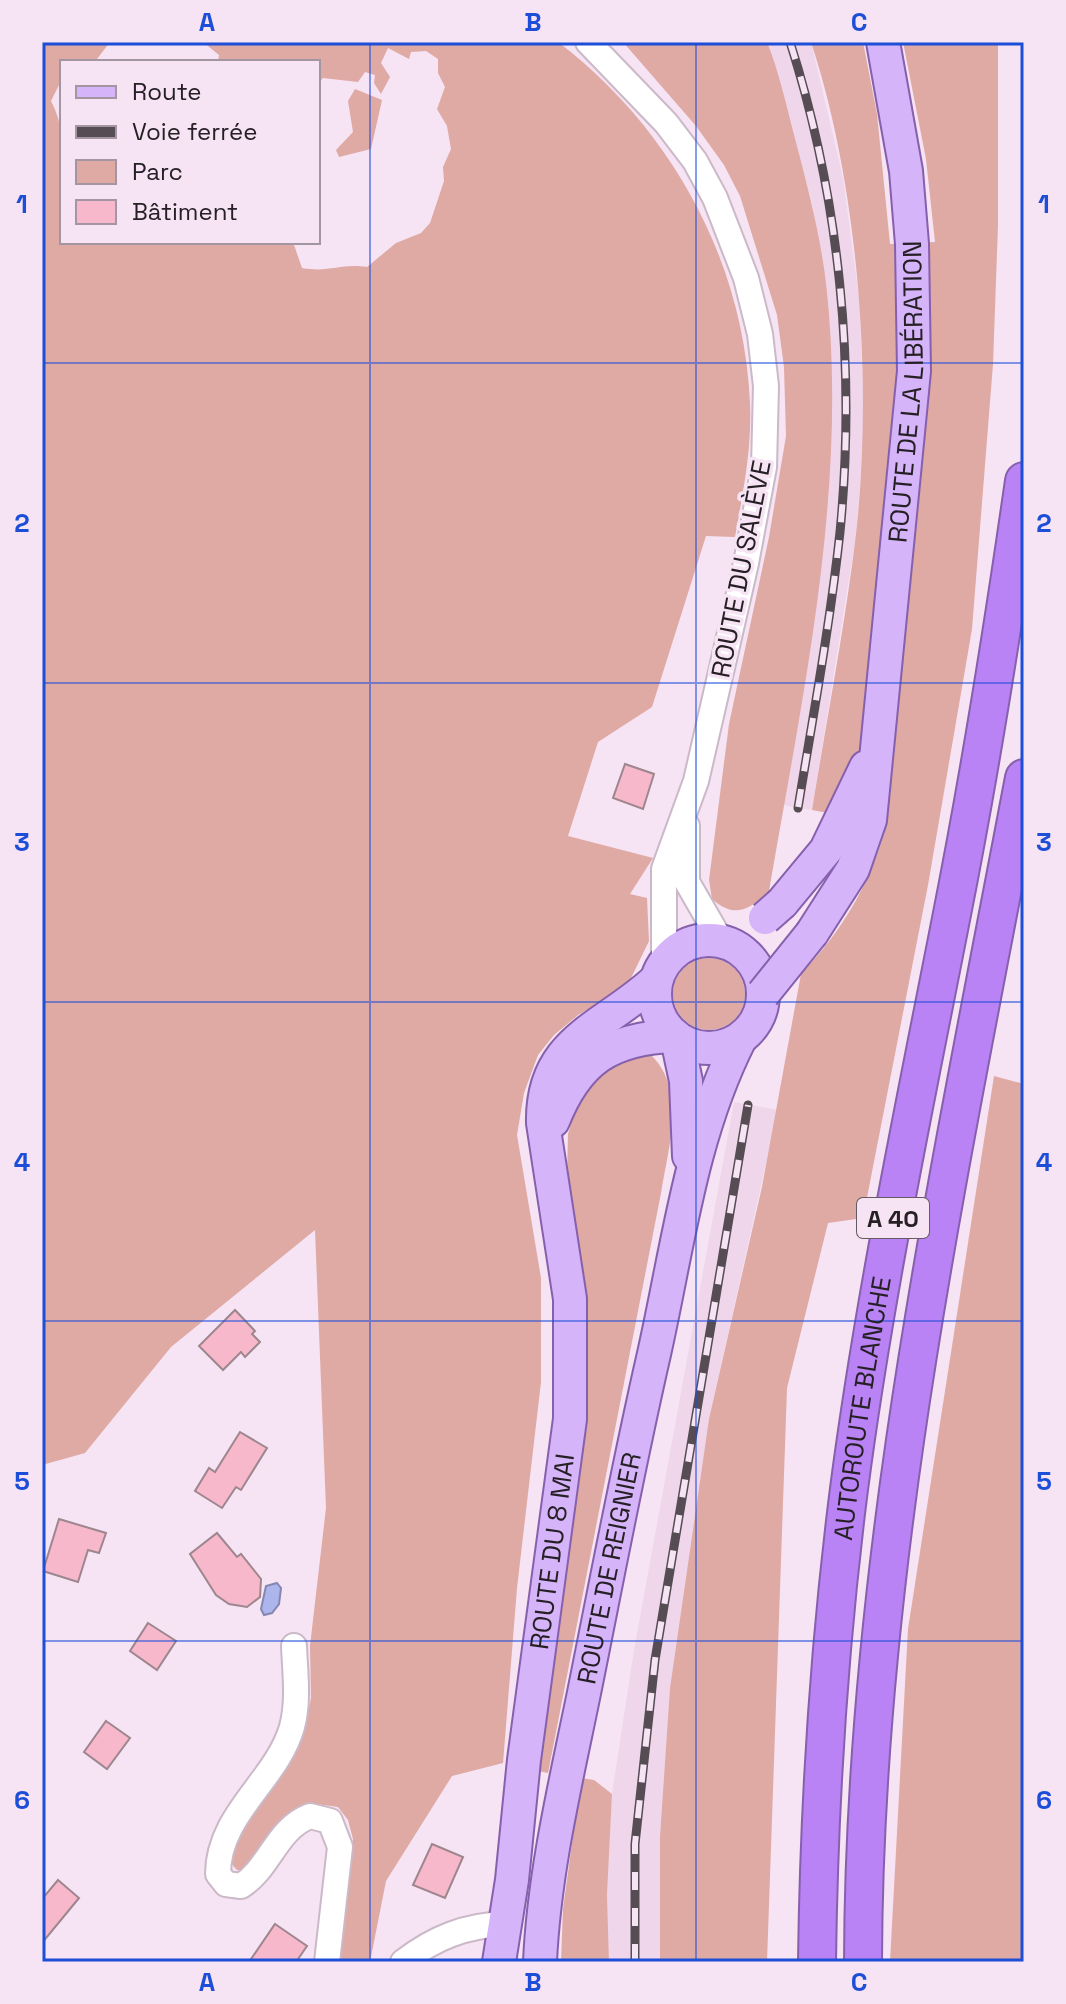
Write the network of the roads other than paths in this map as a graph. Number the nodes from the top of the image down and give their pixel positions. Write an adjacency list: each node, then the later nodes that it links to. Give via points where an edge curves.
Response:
1 (588, 42): 6 (street, ROUTE DU SALÈVE, via 651,105 705,178 743,266 763,361 767,412 761,493)
2 (883, 42): 4 (main road, ROUTE DE LA LIBÉRATION, via 906,171 915,308 910,435)
3 (1024, 481): 20 (highway, AUTOROUTE BLANCHE / A 40, via 983,752 892,1223 850,1487 825,1751)
4 (876, 742): 7 (main road, ROUTE DE LA LIBÉRATION, bridge, via 826,850 765,918); 9 (main road, ROUTE DE LA LIBÉRATION, bridge, via 870,820 853,869 828,913)
5 (1024, 778): 21 (highway, AUTOROUTE BLANCHE / A 40, via 901,1455 875,1695)
6 (688, 811): 7 (street, ROUTE DU SALÈVE, via 687,882); 8 (street, ROUTE DU SALÈVE, via 664,869)
7 (722, 941): 8 (main road, via 689,943); 9 (main road, via 745,953)
8 (660, 972): 11 (main road, via 655,1005); 12 (main road, ROUTE DU 8 MAI, via 629,1004 581,1034 558,1059 544,1097)
9 (760, 981): 10 (main road, via 757,1020)
10 (742, 1037): 11 (main road, via 715,1048); 13 (main road, ROUTE DE REIGNIER, via 723,1074)
11 (676, 1038): 12 (main road, via 631,1039 594,1058 571,1083); 13 (main road, ROUTE DE REIGNIER, via 687,1089)
12 (546, 1139): 15 (main road, ROUTE DU 8 MAI, via 570,1299 570,1419)
13 (689, 1175): 19 (main road, ROUTE DE REIGNIER, via 564,1791)
14 (294, 1646): 16 (street, via 292,1729 231,1827 218,1874 226,1884 241,1886 295,1824 310,1816 330,1821 340,1847)
15 (506, 1924): 17 (street, via 443,1936); 18 (main road, ROUTE DU 8 MAI)
16 (327, 1962)
17 (403, 1962)
18 (499, 1962)
19 (540, 1962)
20 (817, 1962)
21 (863, 1962)

